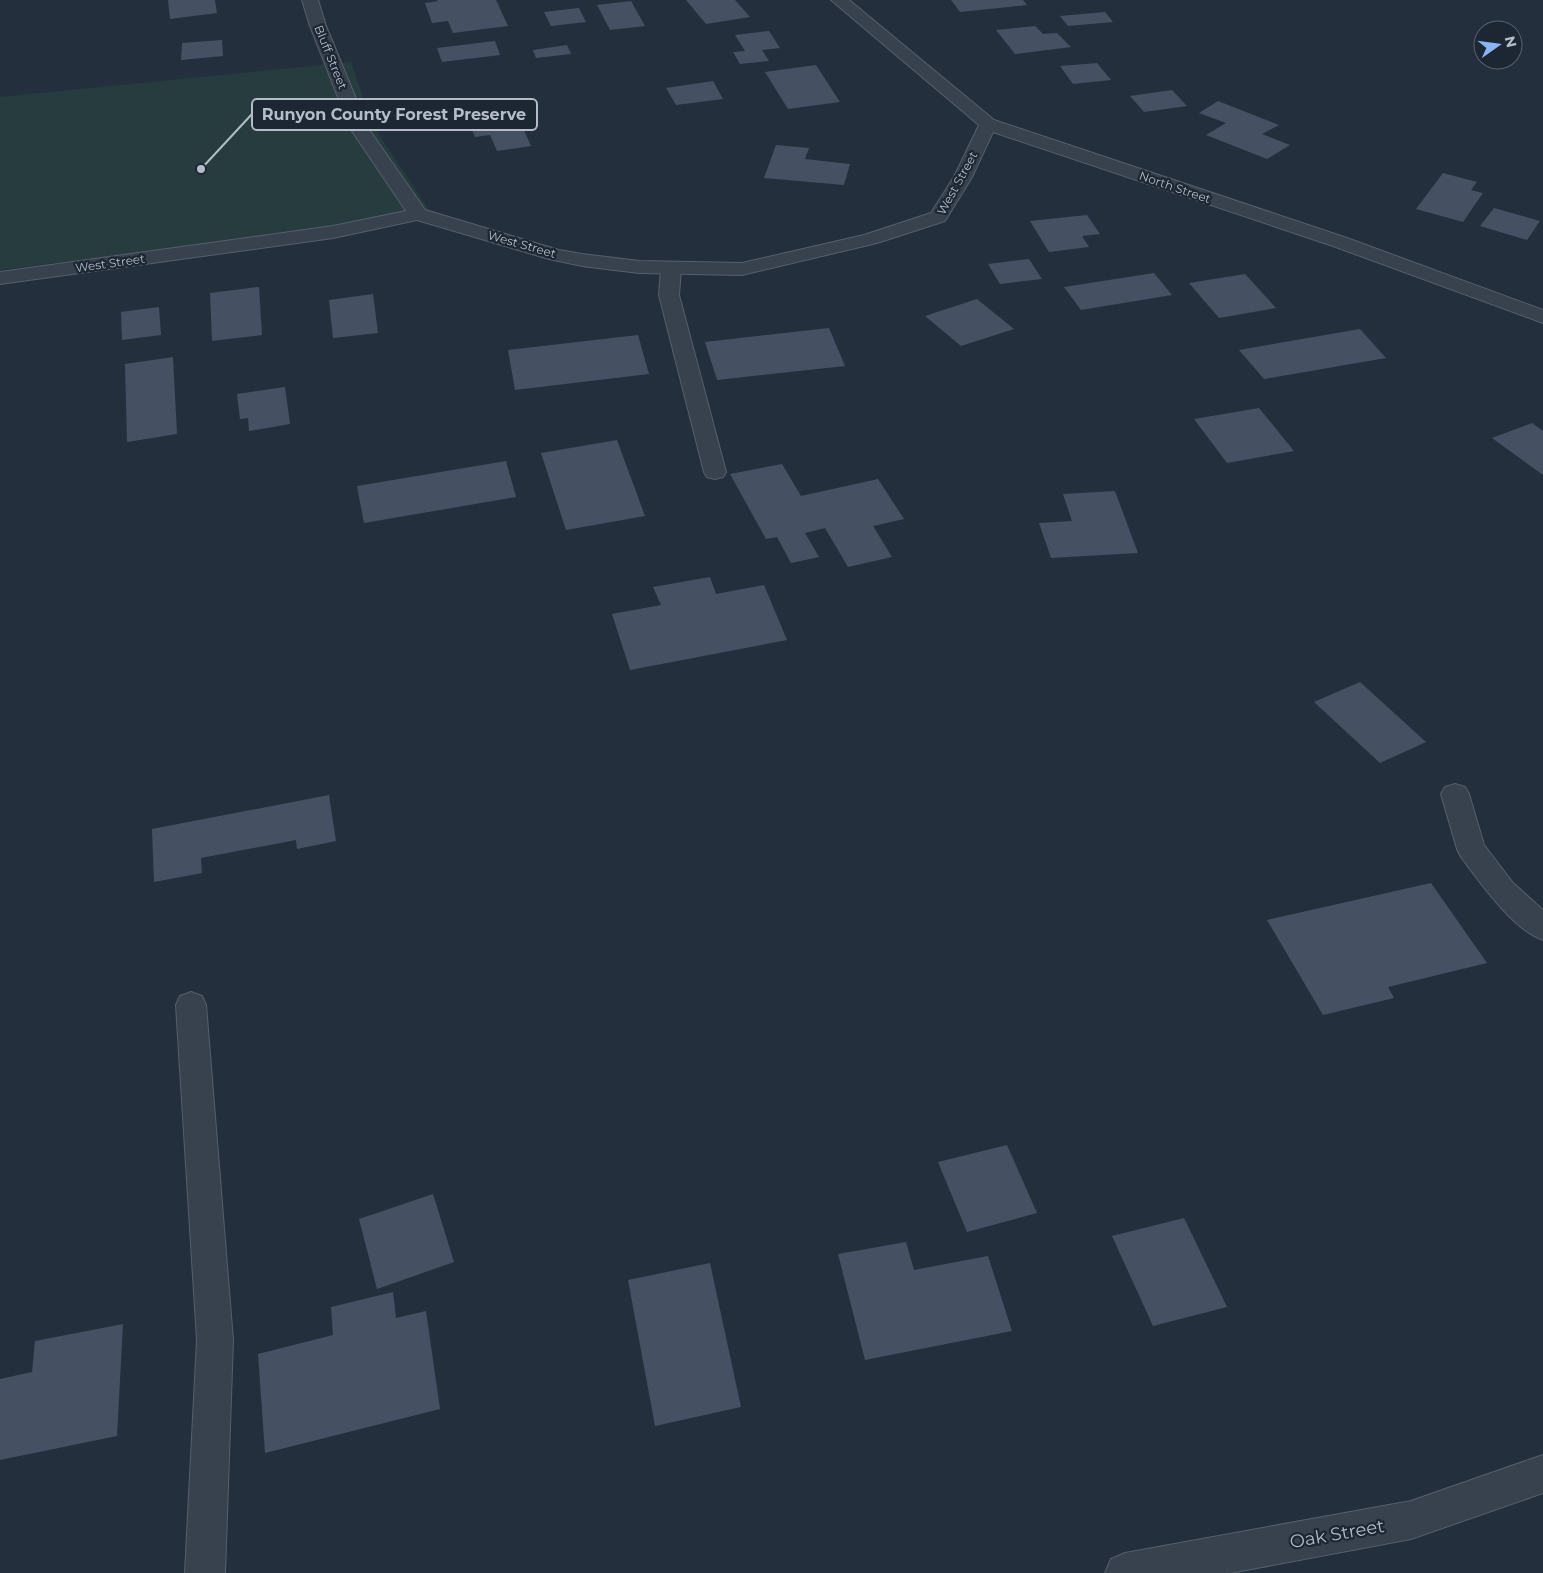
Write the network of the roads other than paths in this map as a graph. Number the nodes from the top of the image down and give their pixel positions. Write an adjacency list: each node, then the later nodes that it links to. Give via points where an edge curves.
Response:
1 (310, 0): 4 (street, Bluff Street, via 359,128)
2 (839, 0): 3 (street, North Street)
3 (988, 124): 5 (street, West Street, via 963,177 938,218 870,240 742,268); 7 (street, North Street, via 1340,242)
4 (418, 214): 5 (street, West Street, via 556,255 606,264); 6 (street, West Street, via 333,232)
5 (671, 269): 8 (street, via 669,295)
6 (0, 278)
7 (1543, 317)
8 (715, 472)
9 (1455, 794): 10 (street, via 1471,849 1503,891)
10 (1543, 928)
11 (191, 1005): 13 (street, via 215,1340)
12 (1543, 1474): 14 (street, Oak Street, via 1411,1520)
13 (205, 1573)
14 (1125, 1573)

